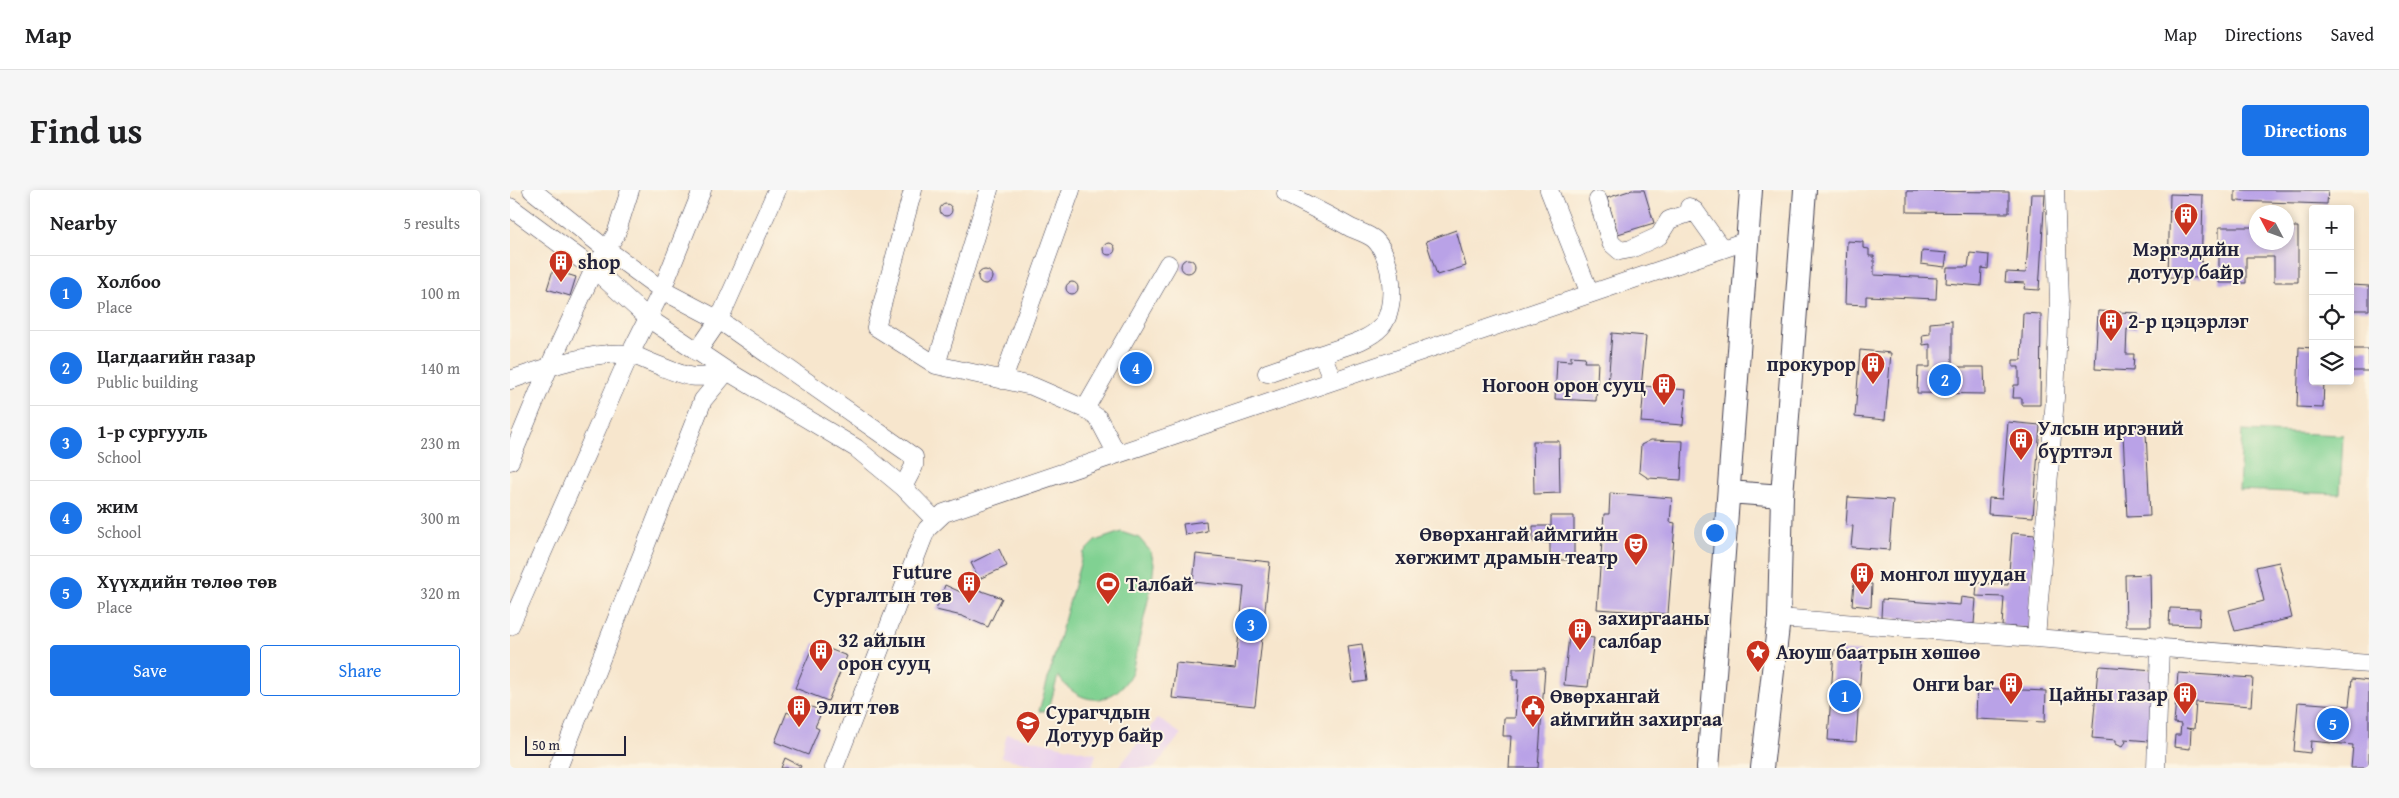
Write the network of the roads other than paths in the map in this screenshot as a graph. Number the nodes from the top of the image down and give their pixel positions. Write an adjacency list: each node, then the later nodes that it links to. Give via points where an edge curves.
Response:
1 (532, 190): 16 (street)
2 (630, 190): 16 (street, via 616,234)
3 (702, 190): 20 (street)
4 (777, 190): 23 (street)
5 (913, 190): 27 (street, via 876,327)
6 (989, 190): 27 (street)
7 (1071, 190): 32 (street)
8 (1549, 190): 21 (street)
9 (1751, 190): 15 (main road)
10 (1805, 190): 39 (main road)
11 (2055, 190): 43 (street, via 2059,300 2055,398)
12 (1286, 194): 26 (street, via 1375,240 1390,270 1388,312 1380,328 1361,340)
13 (1598, 200): 17 (street, via 1611,243 1620,251 1656,238 1669,220 1692,209)
14 (510, 207): 19 (street)
15 (1746, 241): 17 (street); 38 (main road)
16 (606, 249): 19 (street); 20 (street)
17 (1722, 249): 21 (street)
18 (1168, 264): 34 (street)
19 (594, 269): 22 (street); 28 (street)
20 (662, 290): 22 (street); 23 (street)
21 (1590, 294): 33 (street)
22 (648, 318): 24 (street); 25 (street)
23 (719, 320): 24 (street); 37 (street, via 914,457 914,466)
24 (697, 352): 29 (street)
25 (630, 354): 28 (street, via 606,355); 29 (street, via 685,376 706,378); 42 (street)
26 (1322, 354): 30 (street); 33 (street)
27 (936, 365): 32 (street)
28 (549, 367): 31 (street); 36 (street)
29 (727, 371): 37 (street, via 856,448); 46 (street, via 703,400)
30 (1267, 374)
31 (510, 380)
32 (1003, 380): 34 (street, via 1032,386)
33 (1333, 381): 35 (street)
34 (1085, 409): 35 (street, via 1098,418)
35 (1117, 454): 40 (street, via 944,513)
36 (510, 461)
37 (903, 487): 40 (street)
38 (1729, 492): 39 (main road); 48 (main road)
39 (1782, 496): 41 (main road)
40 (935, 520): 47 (street, via 923,538)
41 (1778, 618): 43 (street); 49 (main road)
42 (510, 626)
43 (2036, 638): 44 (street)
44 (2160, 648): 45 (street); 50 (street)
45 (2369, 664)
46 (558, 768)
47 (834, 768)
48 (1708, 768)
49 (1762, 768)
50 (2156, 768)

